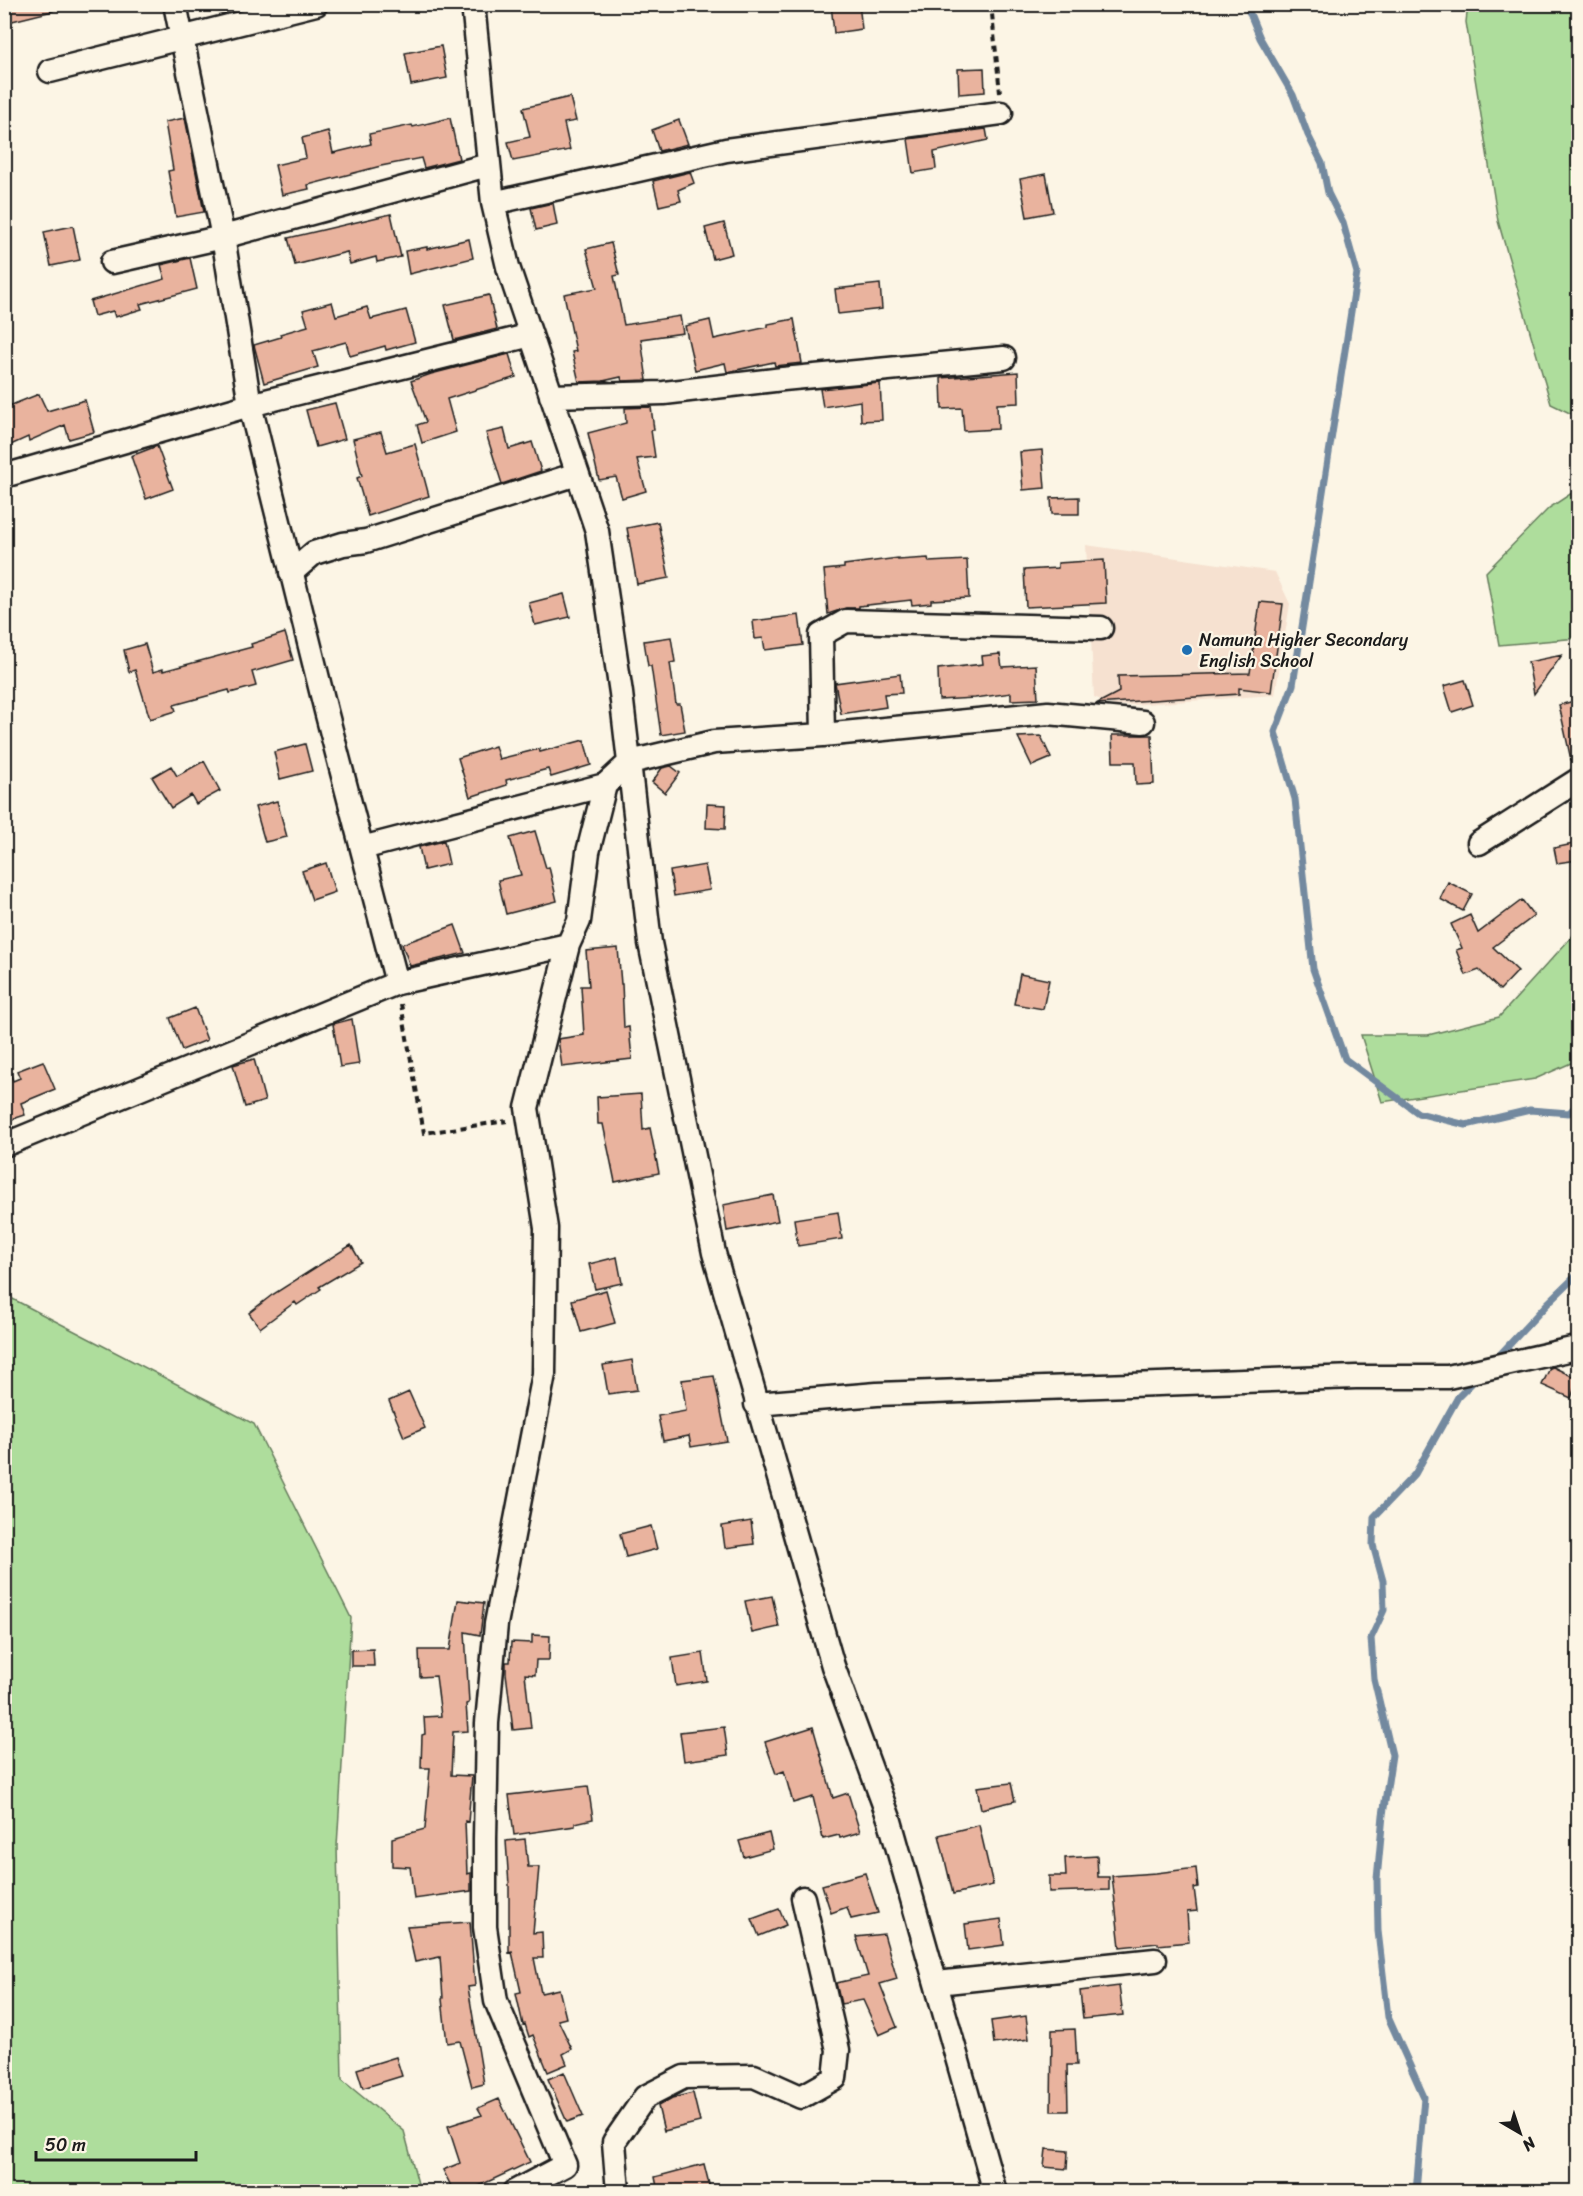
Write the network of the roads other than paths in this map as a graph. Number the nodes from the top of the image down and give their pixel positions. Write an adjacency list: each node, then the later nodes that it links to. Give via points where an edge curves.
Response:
1 (175, 4): 4 (street)
2 (316, 4): 4 (street)
3 (473, 4): 7 (street)
4 (183, 37): 5 (street); 9 (street)
5 (50, 71)
6 (1001, 113): 8 (street, via 726,150)
7 (488, 165): 8 (street); 9 (street)
8 (493, 203): 11 (street, via 508,267)
9 (223, 237): 10 (street); 14 (street)
10 (112, 262)
11 (531, 335): 13 (street); 14 (street)
12 (1004, 358): 13 (street, via 664,393)
13 (551, 396): 15 (street)
14 (250, 405): 16 (street); 17 (street)
15 (577, 474): 17 (street, via 366,541 314,553); 21 (street, via 597,531)
16 (4, 476)
17 (291, 573): 25 (street)
18 (1101, 628): 20 (street, via 846,621 821,634)
19 (1143, 722): 20 (street, via 1048,713)
20 (823, 735): 21 (street, via 714,742)
21 (630, 762): 23 (street); 30 (street, via 650,943 714,1253)
22 (1578, 780): 24 (street)
23 (605, 785): 25 (street); 26 (street, via 588,852 579,921)
24 (1479, 843)
25 (362, 848): 27 (street)
26 (568, 945): 27 (street); 34 (street, via 527,1107 546,1228 544,1374 496,1624 488,1723 485,1927 496,2001 565,2165)
27 (397, 983): 28 (street)
28 (4, 1145)
29 (1578, 1351): 30 (street, via 1572,1349 1448,1377 877,1394)
30 (756, 1404): 33 (street, via 833,1666 890,1821)
31 (803, 1898): 35 (street, via 837,2050 835,2078 801,2097 754,2076 684,2077 645,2097 614,2142)
32 (1155, 1960): 33 (street)
33 (937, 1983): 36 (street)
34 (514, 2192)
35 (618, 2192)
36 (995, 2192)

